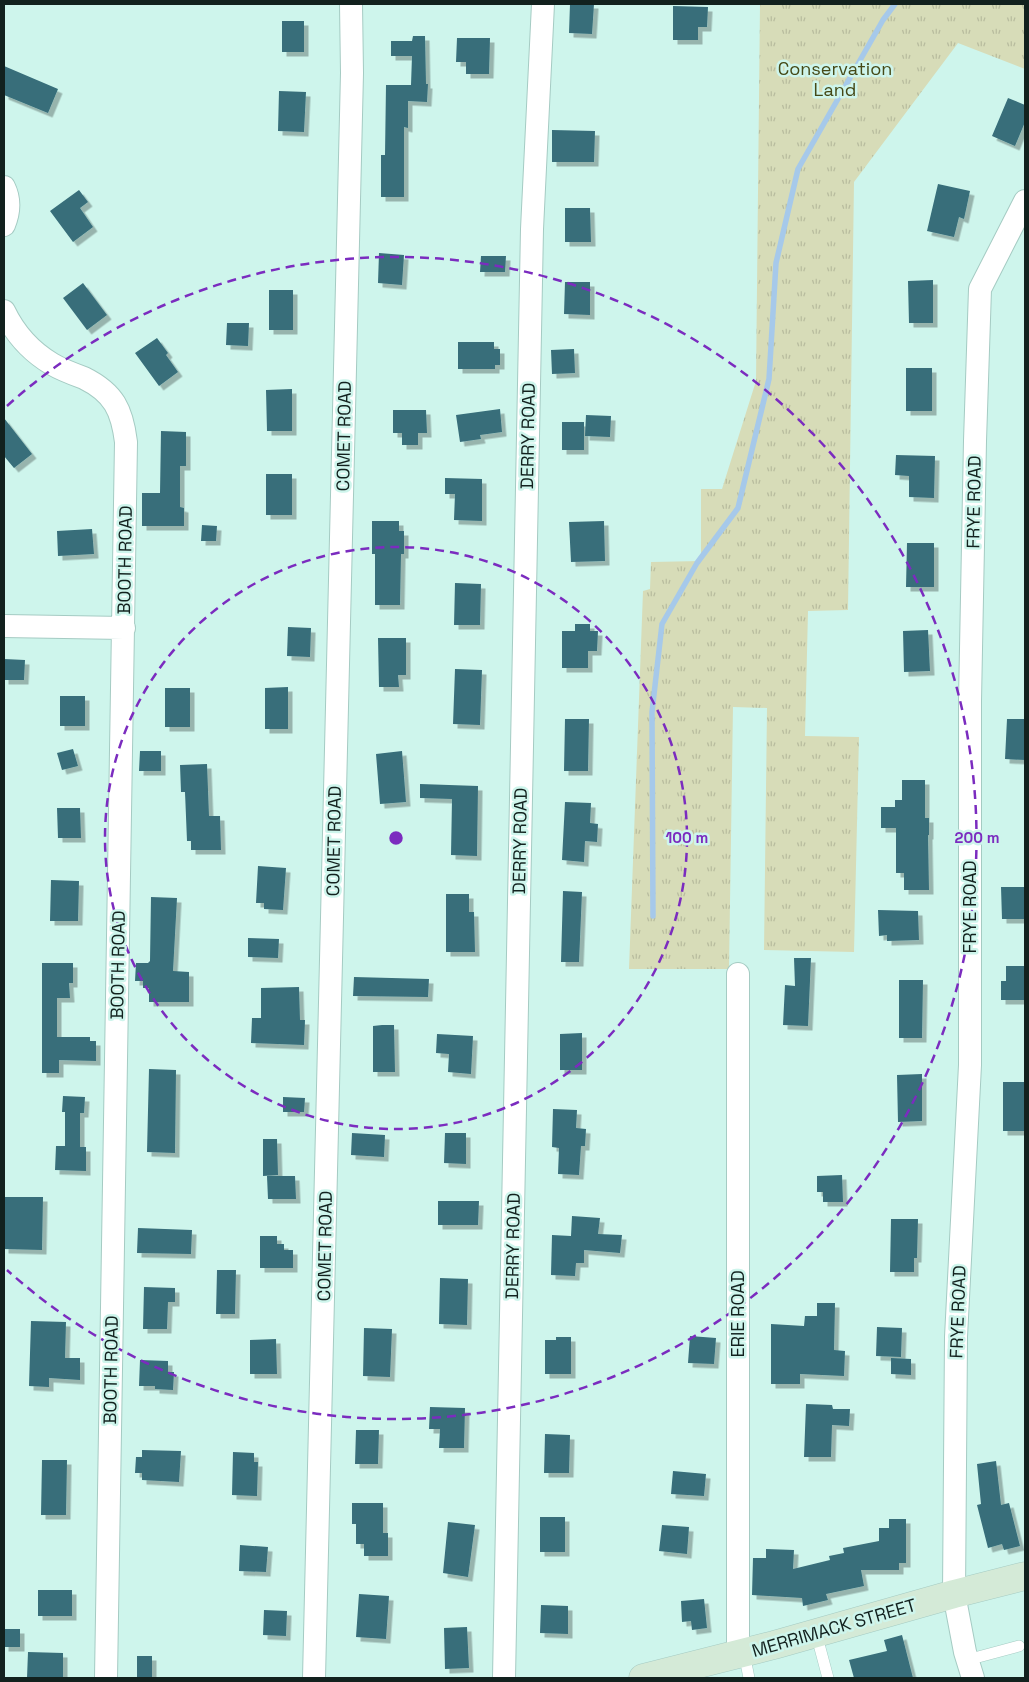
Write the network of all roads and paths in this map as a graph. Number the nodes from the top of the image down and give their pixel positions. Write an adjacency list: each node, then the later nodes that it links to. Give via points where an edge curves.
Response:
1 (351, 4): 18 (street, COMET ROAD, via 352,103)
2 (543, 4): 19 (street, DERRY ROAD, via 532,239)
3 (4, 187): 5 (street, via 8,201)
4 (1025, 202): 11 (street, FRYE ROAD, via 980,289 970,701 970,1065 956,1337)
5 (4, 225)
6 (4, 311): 8 (street, BOOTH ROAD, via 29,348 54,366 98,386 117,405 124,421 127,466)
7 (4, 626): 8 (street)
8 (124, 628): 17 (street, BOOTH ROAD)
9 (738, 974): 14 (street, ERIE ROAD)
10 (1025, 1576): 11 (main road, MERRIMACK STREET)
11 (954, 1594): 12 (main road, MERRIMACK STREET); 15 (street, FRYE ROAD)
12 (816, 1633): 14 (main road, MERRIMACK STREET); 21 (lane)
13 (1019, 1646): 15 (lane)
14 (744, 1662): 16 (main road, MERRIMACK STREET)
15 (970, 1669)
16 (678, 1674): 20 (main road, MERRIMACK STREET)
17 (106, 1678)
18 (314, 1678)
19 (504, 1678)
20 (643, 1678)
21 (828, 1678)

